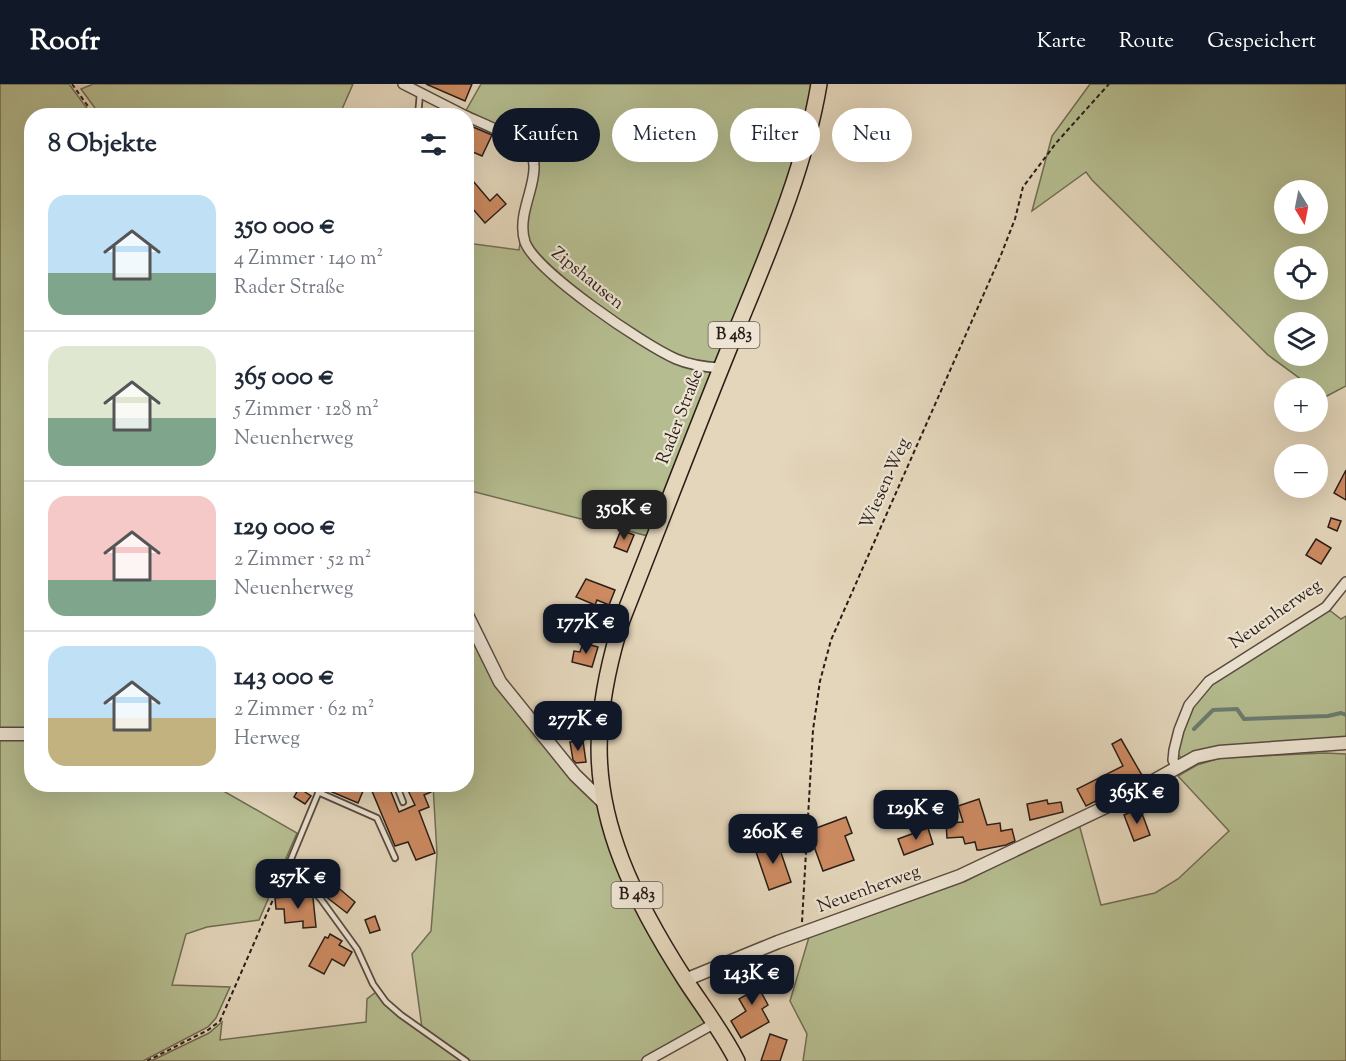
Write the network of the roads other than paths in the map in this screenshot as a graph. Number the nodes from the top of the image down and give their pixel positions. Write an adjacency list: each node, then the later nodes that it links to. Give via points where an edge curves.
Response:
1 (403, 84): 3 (street, Zipshausen)
2 (819, 84): 7 (main road, Rader Straße / B 483, via 799,165)
3 (420, 93): 4 (lane); 5 (street, Zipshausen)
4 (419, 108)
5 (450, 108)
6 (474, 120): 7 (street, Zipshausen, via 511,138 531,154 534,165 523,231 525,242 540,264 657,350 678,360)
7 (720, 368): 17 (main road, Rader Straße / B 483, via 622,620 609,666 599,745)
8 (1346, 582): 13 (street, Neuenherweg, via 1326,607 1209,681 1189,705 1179,730 1173,760)
9 (474, 631): 17 (street, via 501,681 575,775)
10 (0, 734): 11 (street)
11 (24, 734)
12 (1346, 743): 13 (street, via 1219,752)
13 (1176, 767): 19 (street, Neuenherweg, via 1114,803 970,871)
14 (318, 792): 18 (lane, via 377,818); 21 (lane, via 286,871 320,898 357,949 386,1002)
15 (399, 792): 16 (lane)
16 (403, 802)
17 (605, 804): 19 (main road, B 483, via 623,867)
18 (395, 858)
19 (685, 980): 20 (main road, B 483)
20 (715, 1023): 22 (street); 23 (main road, B 483)
21 (466, 1061)
22 (647, 1061)
23 (737, 1061)

